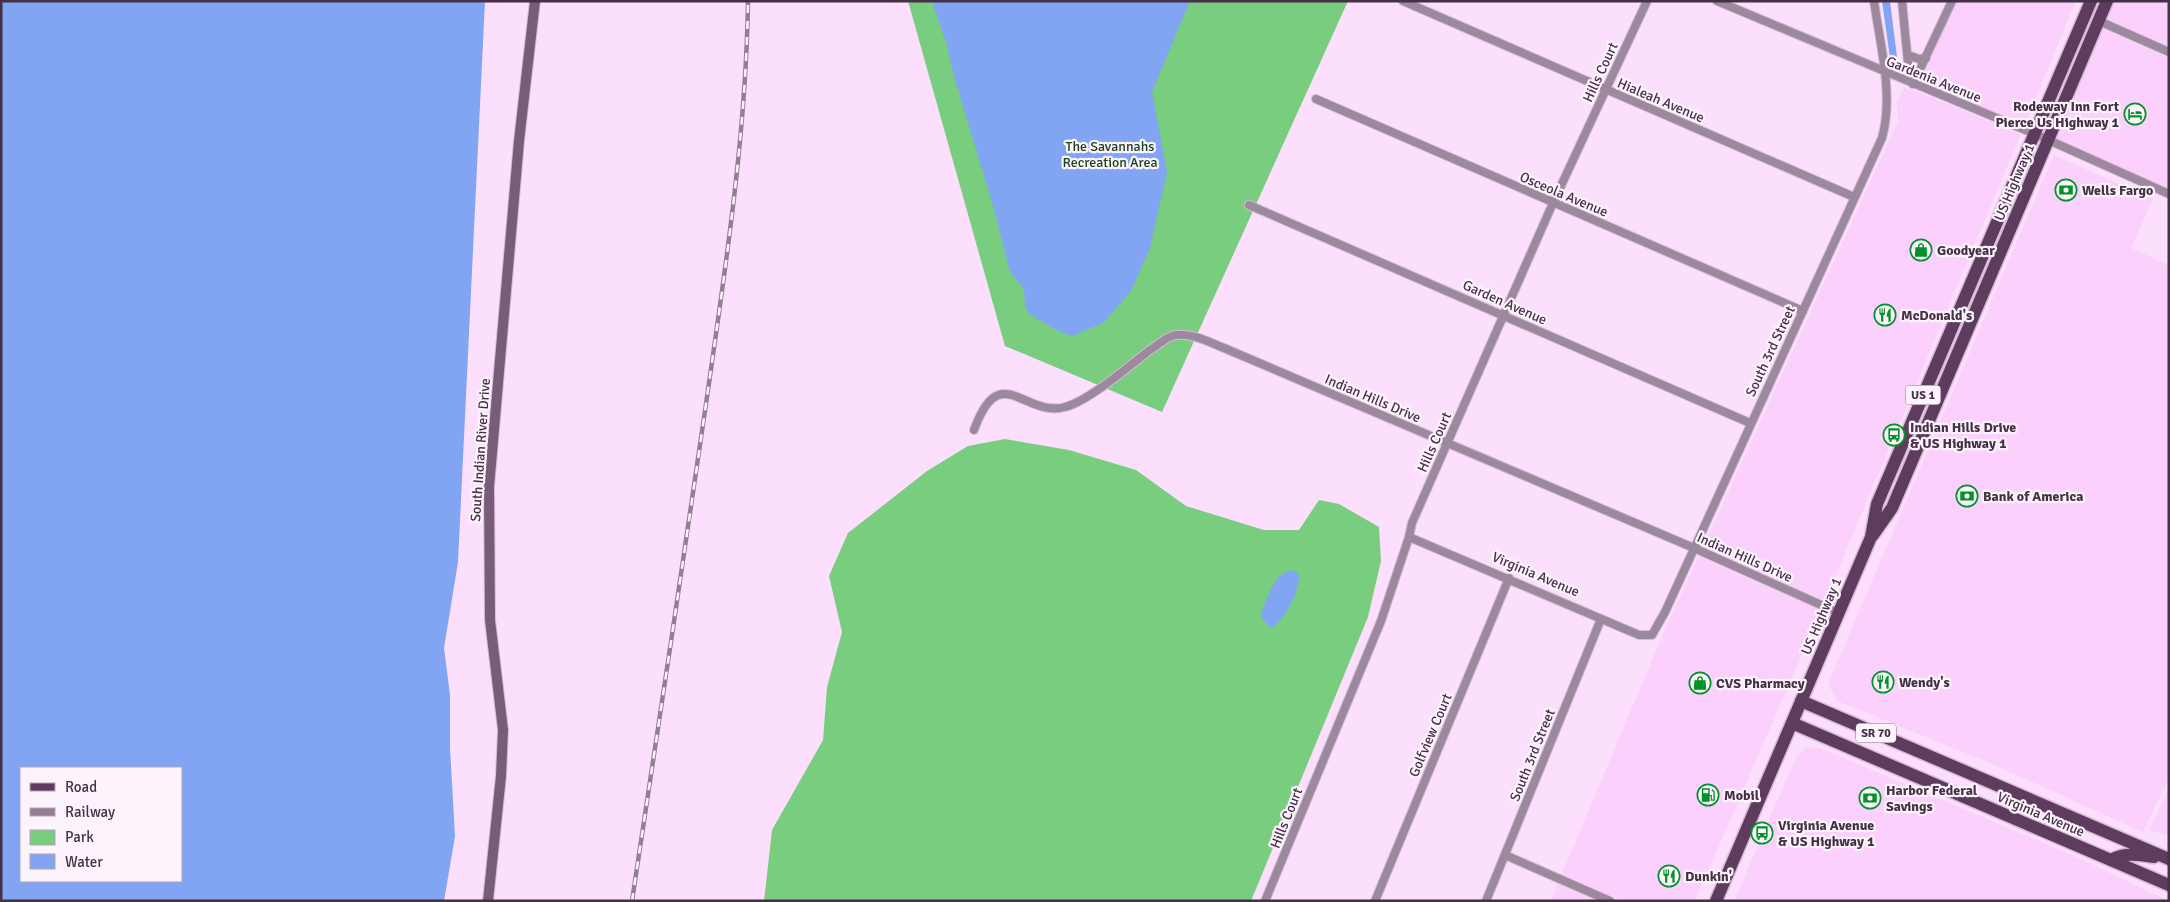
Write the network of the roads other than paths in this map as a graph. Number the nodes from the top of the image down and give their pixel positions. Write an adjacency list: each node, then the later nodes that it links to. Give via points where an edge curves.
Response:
1 (535, 1): 46 (main road, South Indian River Drive, via 519,141 489,487 490,620 503,730)
2 (1403, 1): 16 (street, Hialeah Avenue)
3 (1647, 1): 16 (street, Hills Court)
4 (1717, 1): 14 (street, Gardenia Avenue)
5 (1874, 1): 14 (street, South 3rd Street)
6 (1902, 1): 12 (street)
7 (1952, 1): 13 (street)
8 (2091, 1): 18 (main road, US Highway 1 / US 1)
9 (2108, 1): 10 (main road, US Highway 1 / US 1)
10 (2099, 21): 11 (street); 19 (main road, US Highway 1 / US 1)
11 (2169, 52)
12 (1908, 55): 13 (street); 15 (street)
13 (1926, 58): 15 (street)
14 (1884, 72): 15 (street, Gardenia Avenue); 21 (street, South 3rd Street, via 1886,122 1882,138)
15 (1914, 84): 18 (street, Gardenia Avenue)
16 (1606, 89): 21 (street, Hialeah Avenue); 22 (street, Hills Court)
17 (1316, 99): 22 (street, Osceola Avenue)
18 (2034, 134): 19 (street, Gardenia Avenue); 24 (main road, US Highway 1 / US 1)
19 (2048, 140): 20 (street, Gardenia Avenue); 26 (main road, US Highway 1 / US 1)
20 (2169, 194)
21 (1854, 197): 25 (street, South 3rd Street)
22 (1553, 203): 25 (street, Osceola Avenue); 27 (street, Hills Court)
23 (1249, 204): 27 (street, Garden Avenue)
24 (1970, 286): 26 (main road, via 1969,304); 28 (main road, US Highway 1 / US 1)
25 (1803, 311): 30 (street, South 3rd Street)
26 (1974, 314): 29 (main road, US Highway 1 / US 1)
27 (1503, 315): 30 (street, Garden Avenue); 32 (street, Hills Court)
28 (1955, 320): 29 (main road, via 1959,330); 34 (main road, US Highway 1 / US 1, via 1877,504)
29 (1958, 353): 34 (main road, US Highway 1 / US 1, via 1892,508)
30 (1750, 423): 35 (street, South 3rd Street)
31 (974, 430): 32 (street, Indian Hills Drive, via 986,404 996,396 1008,393 1046,407 1065,407 1092,393 1162,342 1175,335 1188,335)
32 (1448, 444): 33 (street, Hills Court, via 1412,523); 35 (street, Indian Hills Drive)
33 (1409, 537): 36 (street, Virginia Avenue); 47 (street, Hills Court, via 1381,621)
34 (1871, 537): 37 (main road, US Highway 1 / US 1)
35 (1694, 548): 37 (street, Indian Hills Drive); 39 (street, South 3rd Street)
36 (1509, 578): 38 (street, Virginia Avenue); 48 (street, Golfview Court)
37 (1839, 613): 40 (main road, US Highway 1 / US 1)
38 (1601, 618): 39 (street, Virginia Avenue, via 1639,634); 42 (street, South 3rd Street)
39 (1652, 635)
40 (1802, 701): 41 (main road, US Highway 1 / US 1); 43 (main road, Virginia Avenue / SR 70)
41 (1792, 723): 44 (main road, Virginia Avenue / SR 70); 51 (main road, US Highway 1 / US 1)
42 (1505, 856): 49 (street, South 3rd Street); 50 (street)
43 (2169, 859): 44 (main road, via 2133,854)
44 (2111, 860): 45 (main road, Virginia Avenue / SR 70)
45 (2169, 885)
46 (488, 901)
47 (1266, 901)
48 (1375, 901)
49 (1486, 901)
50 (1610, 901)
51 (1716, 901)

